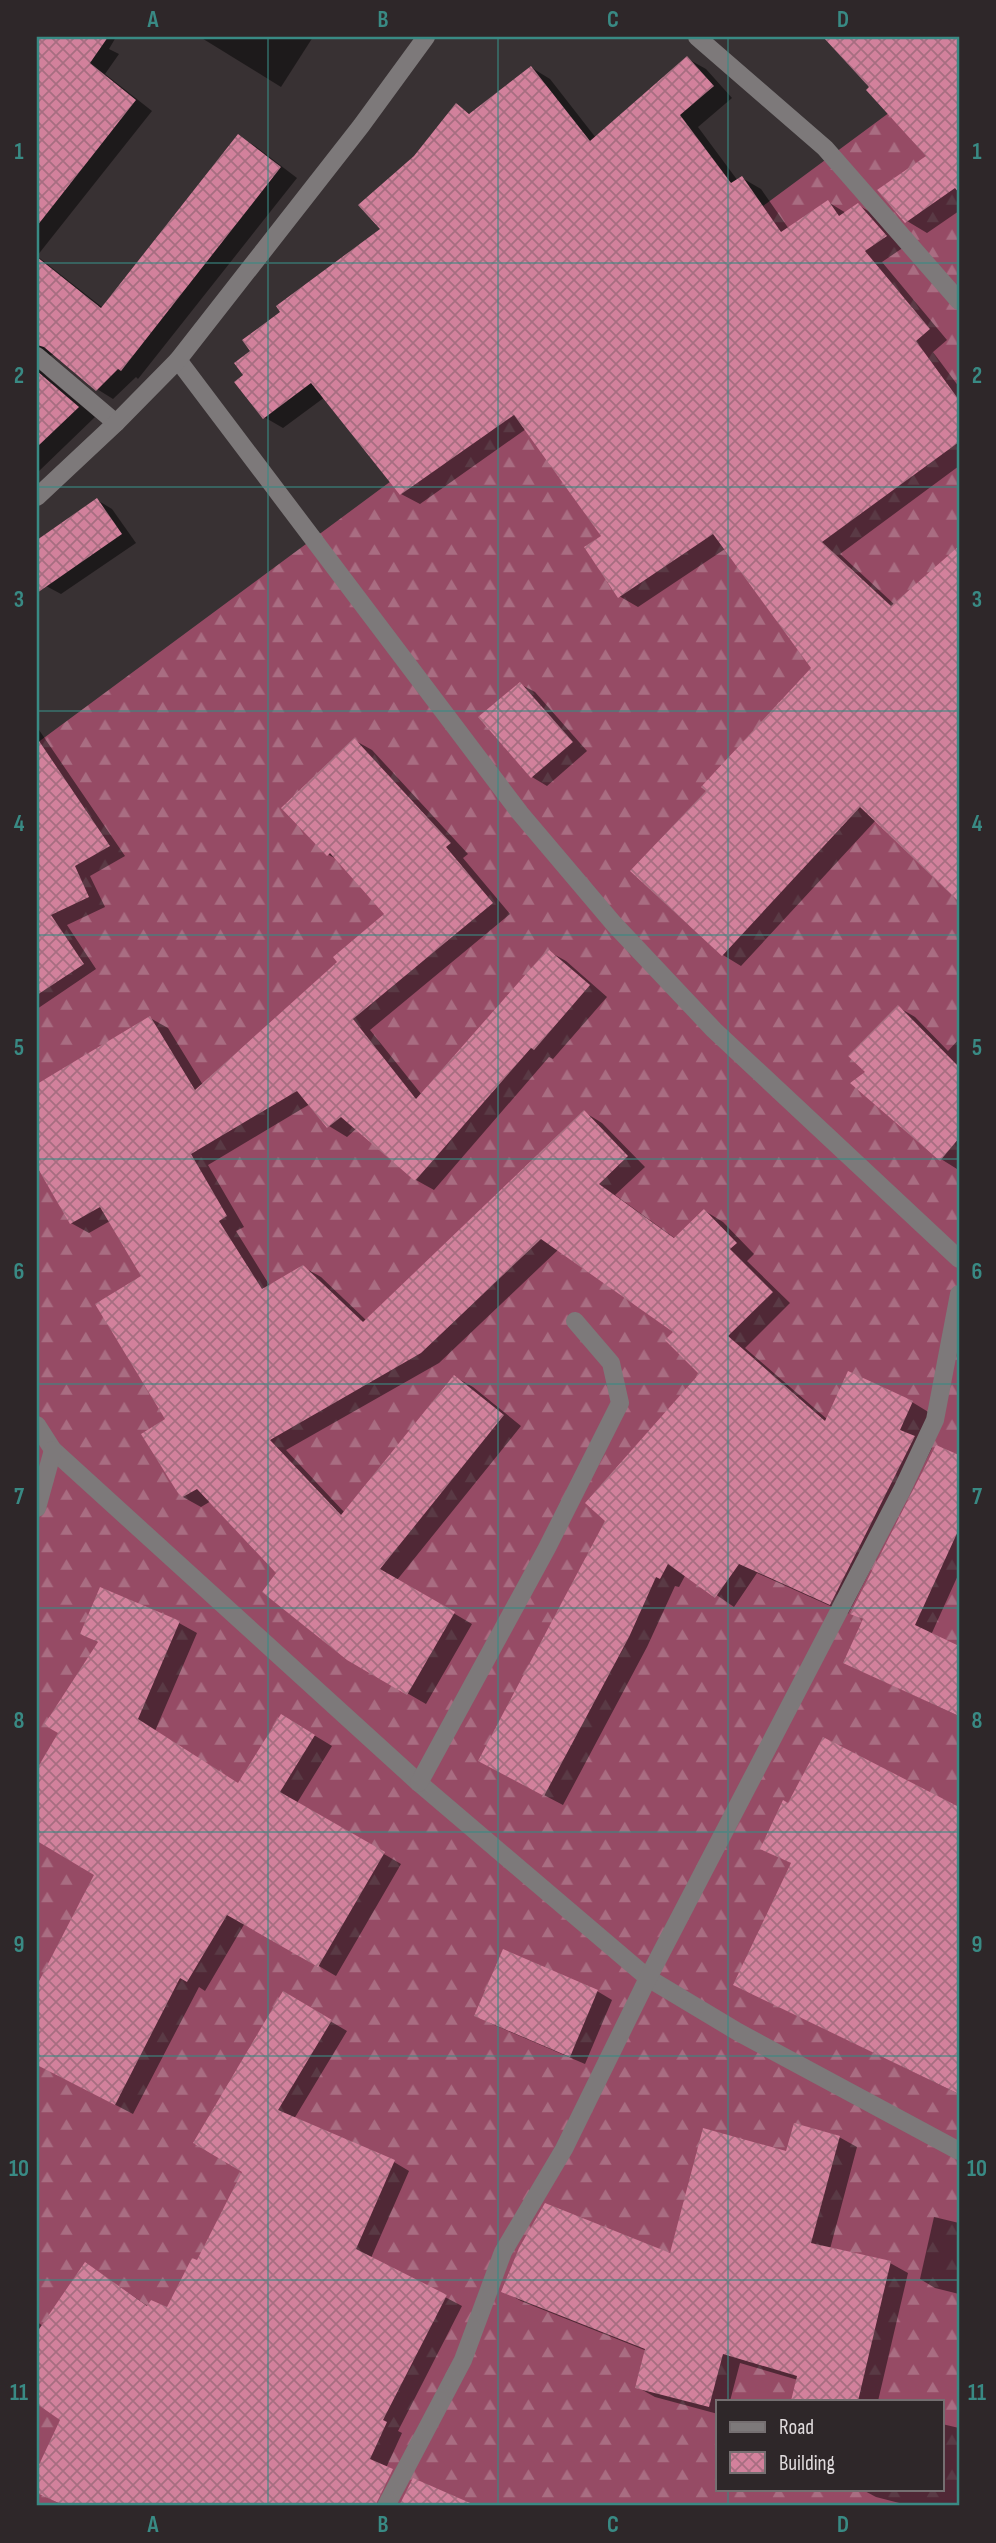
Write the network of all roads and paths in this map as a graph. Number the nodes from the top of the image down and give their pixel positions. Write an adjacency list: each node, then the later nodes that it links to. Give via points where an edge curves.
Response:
1 (426, 37): 5 (street)
2 (697, 37): 3 (street, via 825,148)
3 (959, 301)
4 (37, 356): 6 (street)
5 (178, 360): 6 (street); 8 (street, via 520,813 614,924 714,1030)
6 (116, 423): 7 (street)
7 (37, 497)
8 (959, 1259)
9 (959, 1294): 15 (street, via 935,1420 869,1557)
10 (575, 1321): 14 (street, via 611,1363 620,1403)
11 (37, 1425): 12 (street)
12 (53, 1450): 13 (street); 14 (street)
13 (37, 1508)
14 (419, 1783): 15 (street)
15 (648, 1978): 16 (street); 17 (street, via 564,2149 503,2252 463,2360)
16 (959, 2151)
17 (386, 2506)

